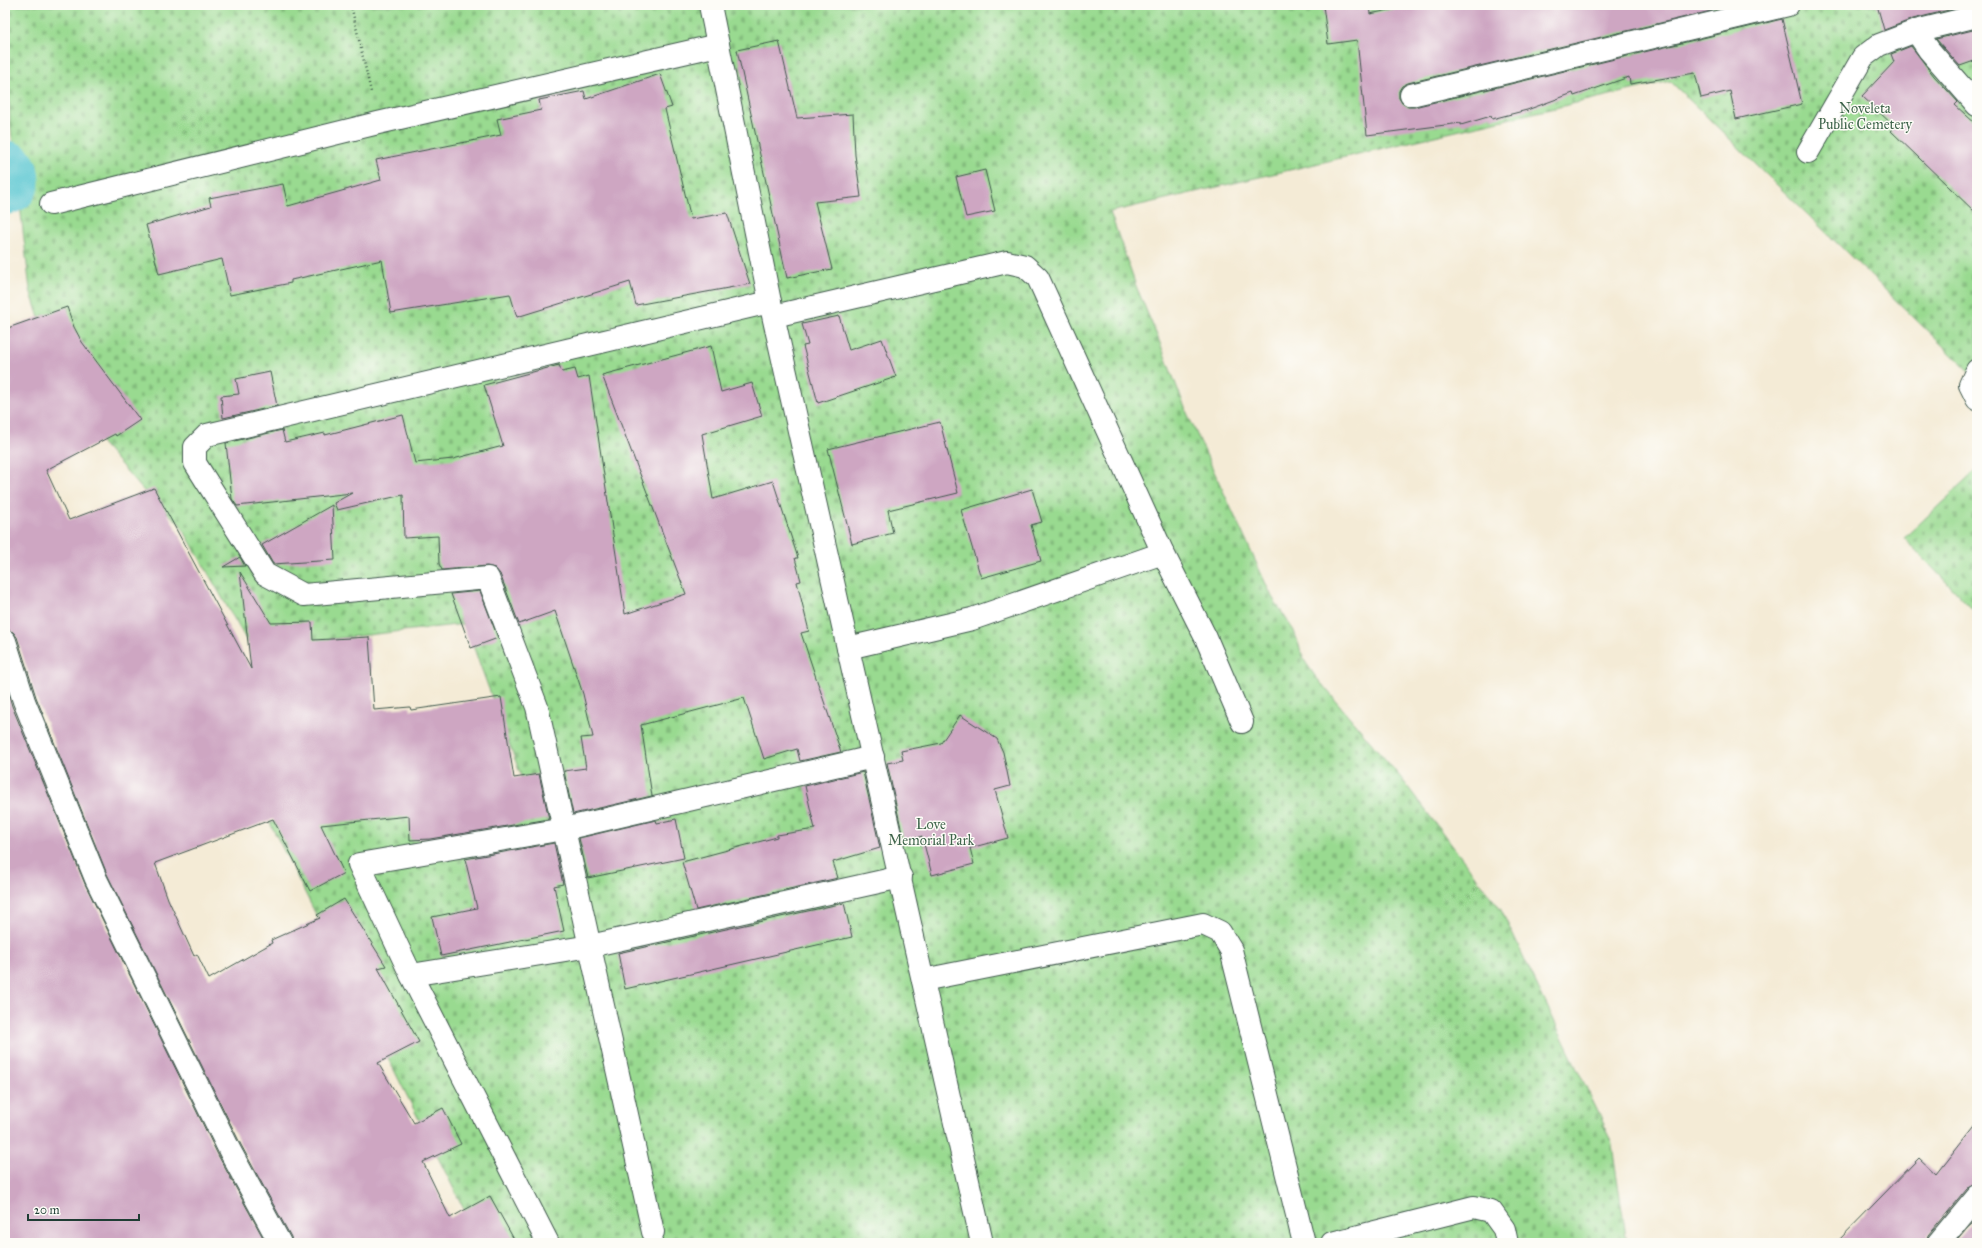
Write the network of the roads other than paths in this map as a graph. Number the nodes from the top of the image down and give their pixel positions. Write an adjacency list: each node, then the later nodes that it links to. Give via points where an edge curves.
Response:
1 (710, 5): 5 (street)
2 (1788, 5): 6 (street)
3 (1977, 16): 4 (street)
4 (1916, 31): 7 (street); 8 (street, via 1879,45 1862,56)
5 (718, 45): 9 (street, via 378,123); 10 (street)
6 (1411, 95)
7 (1977, 106)
8 (1808, 152)
9 (51, 204)
10 (772, 309): 13 (street, via 1007,262 1025,266 1038,278); 15 (street); 18 (street, via 207,435 195,447 195,463 265,574 304,595 488,578 537,707)
11 (1977, 370): 12 (street, via 1970,385)
12 (1977, 399)
13 (1163, 553): 15 (street, via 972,619); 16 (street, via 1206,638)
14 (5, 641): 25 (street, via 24,701 96,879 230,1151)
15 (848, 648): 17 (street)
16 (1242, 722)
17 (873, 757): 18 (street); 19 (street)
18 (564, 829): 20 (street); 21 (street, via 359,864)
19 (901, 876): 20 (street); 22 (street)
20 (590, 946): 21 (street); 24 (street)
21 (411, 975): 26 (street)
22 (923, 980): 27 (street); 28 (street, via 1203,924 1220,932 1232,950)
23 (1977, 1196): 31 (street)
24 (653, 1232)
25 (280, 1243)
26 (548, 1243)
27 (982, 1243)
28 (1304, 1243)
29 (1332, 1243): 30 (street, via 1474,1207 1491,1211 1504,1230)
30 (1507, 1243)
31 (1938, 1243)

